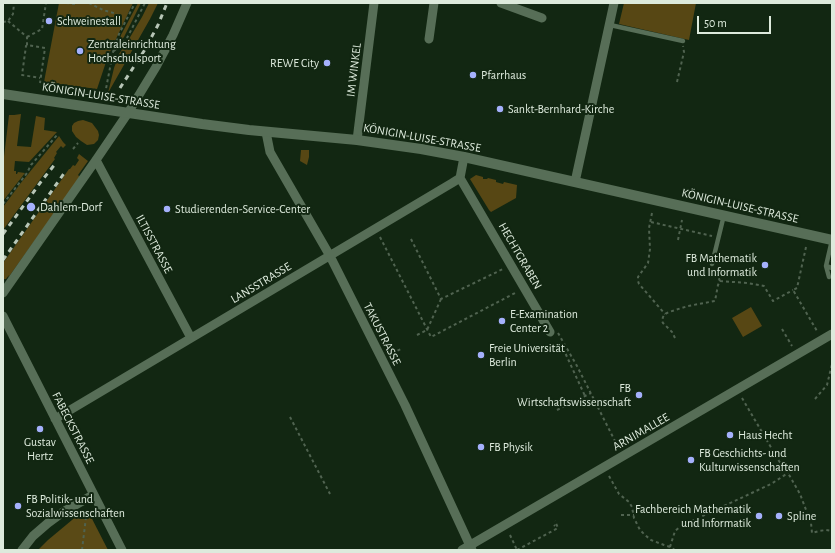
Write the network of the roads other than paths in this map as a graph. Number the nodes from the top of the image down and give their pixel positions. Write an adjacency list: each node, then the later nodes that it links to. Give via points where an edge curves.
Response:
1 (187, 3): 12 (street, via 156,67)
2 (374, 3): 14 (street, IM WINKEL)
3 (434, 3): 9 (street)
4 (502, 3): 6 (street)
5 (614, 3): 8 (street)
6 (519, 6): 7 (street)
7 (542, 18)
8 (610, 25): 10 (lane); 18 (street)
9 (429, 39)
10 (683, 41)
11 (3, 94): 12 (main road, KÖNIGIN-LUISE-STRASSE)
12 (128, 113): 13 (main road, KÖNIGIN-LUISE-STRASSE); 16 (street)
13 (266, 132): 14 (main road, KÖNIGIN-LUISE-STRASSE); 21 (street, TAKUSTRASSE, via 270,152)
14 (357, 140): 15 (main road, KÖNIGIN-LUISE-STRASSE)
15 (464, 157): 17 (street); 18 (main road, KÖNIGIN-LUISE-STRASSE)
16 (96, 160): 26 (street); 30 (street, ILTISSTRASSE)
17 (460, 178): 21 (street, LANSSTRASSE); 28 (street, HECHTGRABEN)
18 (575, 182): 19 (main road, KÖNIGIN-LUISE-STRASSE)
19 (724, 215): 20 (main road, KÖNIGIN-LUISE-STRASSE); 22 (lane)
20 (832, 240): 23 (lane)
21 (330, 256): 30 (street, LANSSTRASSE); 33 (street, TAKUSTRASSE, via 405,405)
22 (712, 264)
23 (826, 266): 24 (lane); 25 (lane)
24 (832, 268)
25 (829, 277)
26 (3, 293)
27 (3, 316): 31 (street, FABECKSTRASSE)
28 (550, 332)
29 (832, 334): 33 (street, ARNIMALLEE)
30 (191, 338): 31 (street, LANSSTRASSE)
31 (55, 418): 32 (street, FABECKSTRASSE)
32 (93, 495): 34 (street, via 48,523); 35 (street, FABECKSTRASSE)
33 (468, 549)
34 (22, 550)
35 (122, 550)

